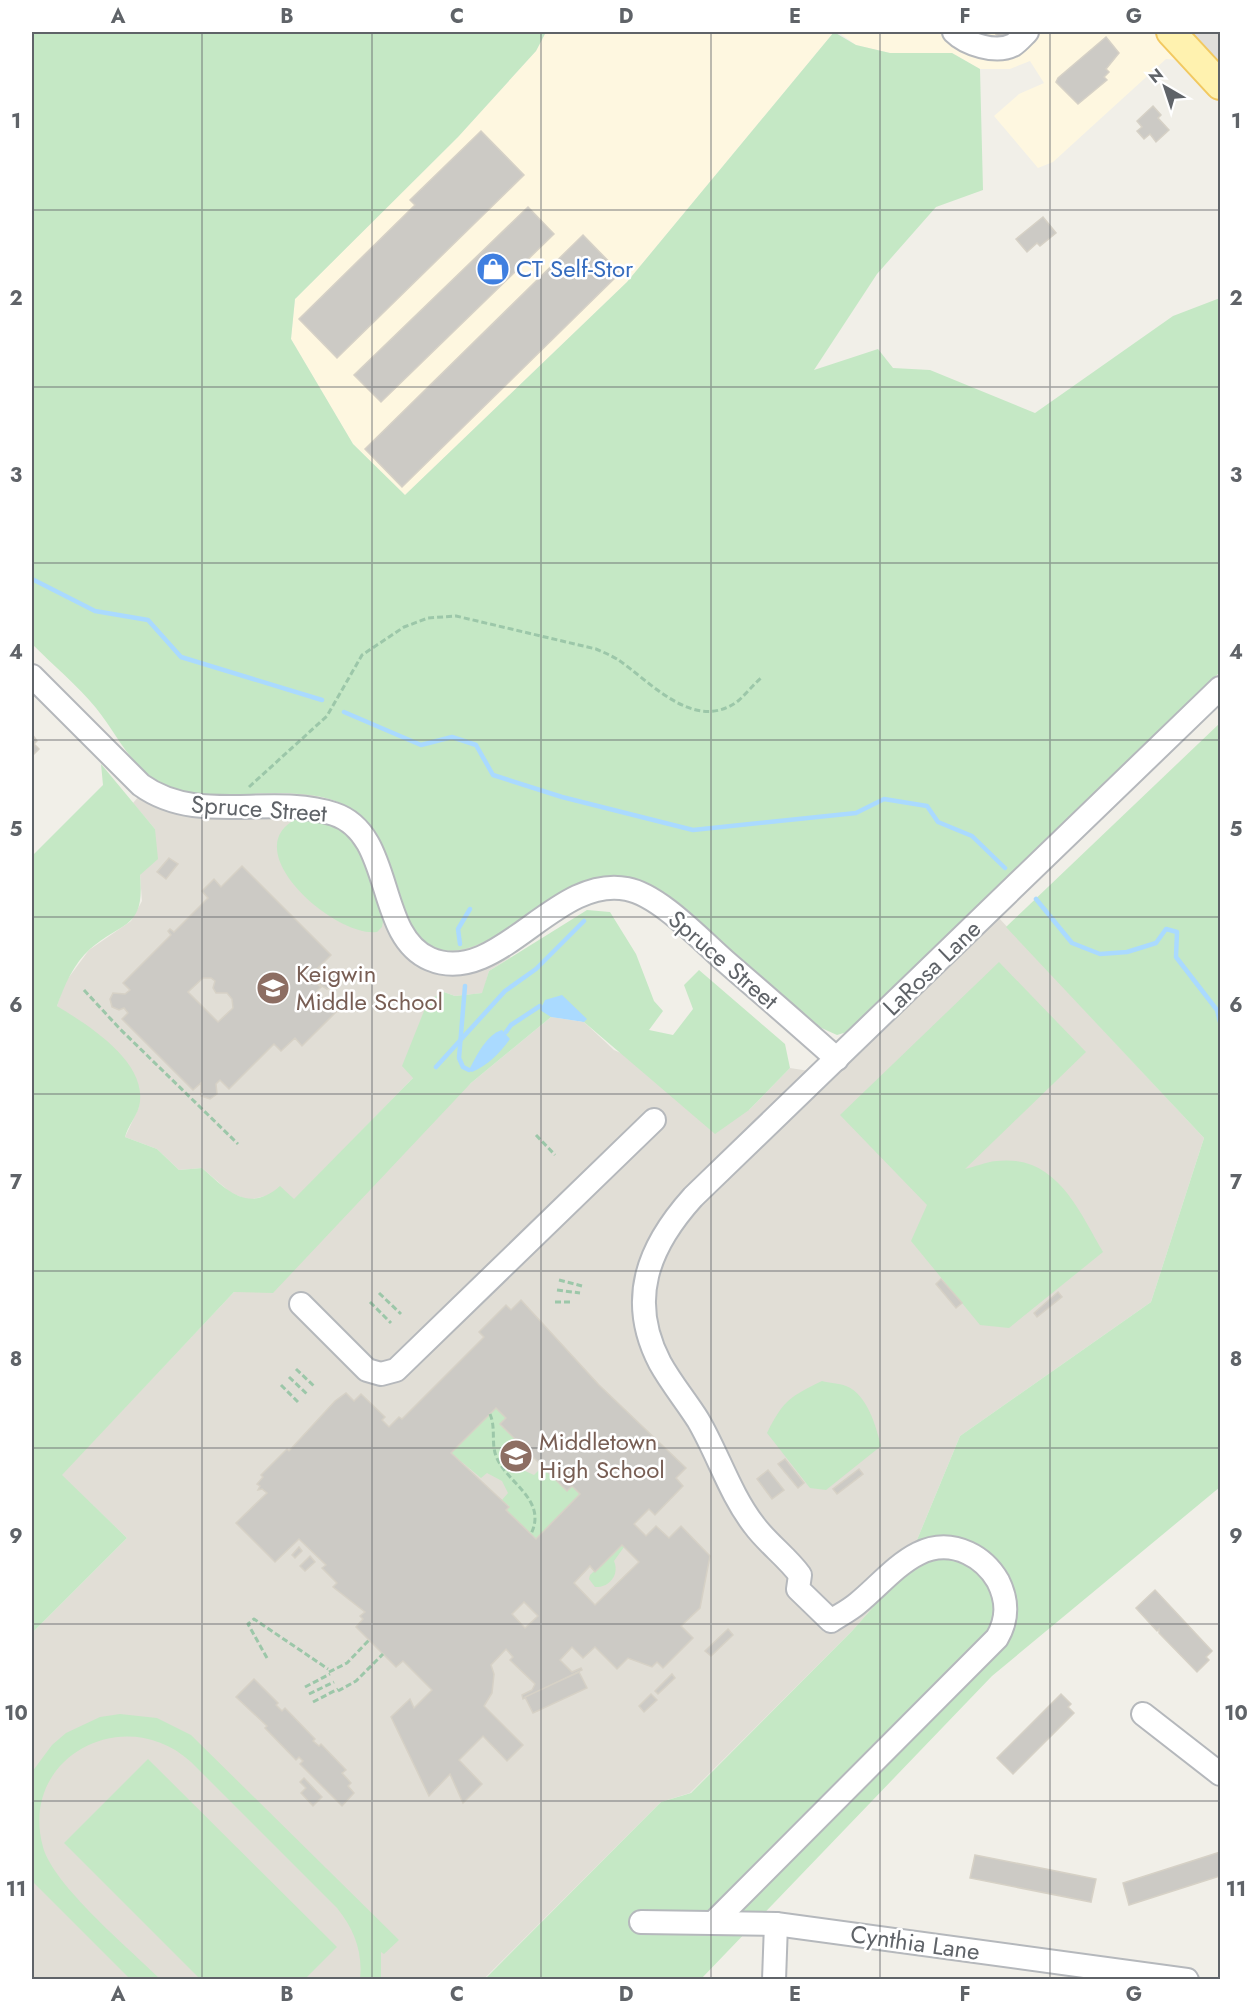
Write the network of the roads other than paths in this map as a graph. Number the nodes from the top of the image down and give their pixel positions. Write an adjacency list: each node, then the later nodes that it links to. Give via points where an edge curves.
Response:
1 (954, 32): 2 (street, via 966,42 1004,48)
2 (1027, 32)
3 (1171, 32): 4 (main road)
4 (1221, 86)
5 (32, 676): 7 (street, Spruce Street, via 157,797 197,806 315,808 348,820 372,851 406,938 428,958 453,963 475,959 572,898 594,891 628,889 680,921)
6 (1221, 688): 7 (street, LaRosa Lane)
7 (837, 1059): 13 (street, LaRosa Lane, via 676,1216 652,1255 644,1291 651,1343 699,1422 747,1515 800,1575 798,1589 831,1621 858,1604 896,1566 919,1553 946,1546 988,1567 1003,1593 1007,1613 997,1638)
8 (654, 1120): 9 (street, via 396,1370 381,1374 367,1370)
9 (301, 1304)
10 (1143, 1714): 11 (street)
11 (1221, 1774)
12 (641, 1922): 13 (street, Cynthia Lane)
13 (713, 1923): 14 (street, Cynthia Lane)
14 (776, 1924): 15 (street); 16 (street, Cynthia Lane)
15 (774, 1980)
16 (1187, 1980)

